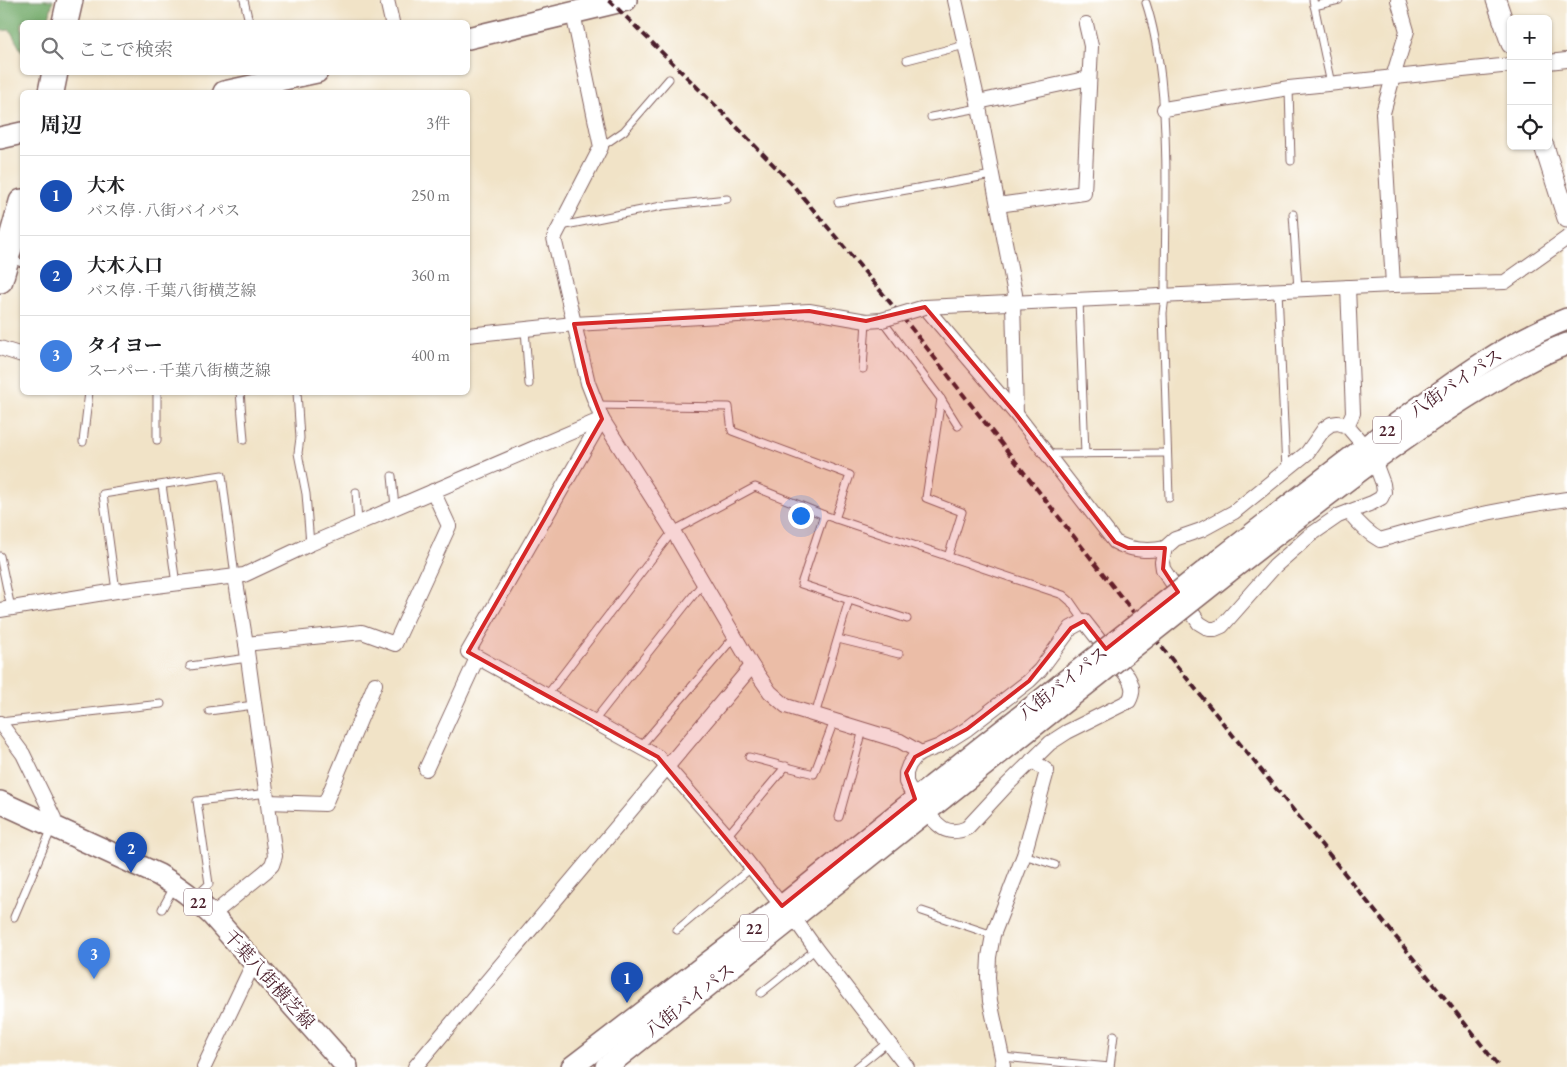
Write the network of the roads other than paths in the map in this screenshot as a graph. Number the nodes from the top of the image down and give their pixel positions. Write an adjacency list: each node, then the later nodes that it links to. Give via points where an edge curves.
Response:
1 (70, 0): 12 (highway)
2 (244, 0): 13 (lane)
3 (387, 0): 14 (street)
4 (626, 0): 11 (main road)
5 (956, 0): 18 (street)
6 (1339, 0): 10 (lane)
7 (1398, 0): 25 (street, via 1407,31)
8 (1496, 0): 16 (street)
9 (1146, 3): 33 (lane, via 1152,20)
10 (1314, 3): 28 (lane)
11 (573, 13): 17 (main road); 37 (street)
12 (65, 20)
13 (249, 20)
14 (392, 20)
15 (1086, 24): 26 (street, via 1091,46)
16 (1507, 32)
17 (470, 38)
18 (965, 45): 19 (lane); 32 (street)
19 (907, 60)
20 (1567, 60): 21 (street)
21 (1552, 62)
22 (1507, 65): 25 (street)
23 (54, 75): 30 (highway)
24 (300, 75): 31 (main road)
25 (1393, 77): 28 (street); 50 (street, via 1384,113)
26 (1089, 78): 32 (street); 43 (street, via 1084,193)
27 (669, 79): 37 (lane, via 624,131)
28 (1331, 84): 29 (street)
29 (1289, 88): 33 (street); 39 (lane)
30 (51, 90)
31 (232, 90)
32 (978, 105): 34 (lane); 40 (street)
33 (1164, 110): 54 (lane)
34 (931, 117)
35 (20, 133): 36 (main road)
36 (0, 138)
37 (601, 147): 47 (street)
38 (1545, 150): 46 (street)
39 (1291, 162)
40 (992, 175): 42 (lane); 43 (street)
41 (727, 198): 47 (lane, via 662,206)
42 (838, 202)
43 (998, 206): 56 (street, via 1015,294)
44 (20, 213): 49 (highway)
45 (1293, 214): 52 (lane)
46 (1567, 218)
47 (560, 226): 61 (street, via 554,238)
48 (1567, 238): 50 (street, via 1505,282)
49 (10, 267)
50 (1393, 285): 51 (street)
51 (1348, 287): 52 (street); 78 (street, via 1353,412)
52 (1298, 289): 53 (street)
53 (1278, 290): 54 (street); 86 (lane)
54 (1165, 296): 55 (street); 82 (lane)
55 (1078, 300): 56 (street); 85 (lane)
56 (1013, 302): 57 (street); 75 (street)
57 (925, 307): 59 (street, bridge); 75 (street)
58 (1567, 319): 83 (main road, 八街バイパス / 22, via 1486,360)
59 (882, 320): 60 (street); 73 (lane)
60 (866, 321): 61 (street, via 809,311); 67 (lane)
61 (574, 324): 62 (street); 74 (street)
62 (525, 329): 63 (street); 68 (lane)
63 (470, 335)
64 (1567, 344): 83 (main road, 八街バイパス / 22, via 1497,379)
65 (0, 348): 66 (street)
66 (20, 354)
67 (863, 370)
68 (529, 384)
69 (89, 395): 81 (lane)
70 (157, 395): 79 (lane)
71 (240, 395): 80 (lane)
72 (297, 395): 99 (lane, via 298,453 306,494)
73 (941, 399): 77 (lane); 102 (lane, via 926,498 962,512)
74 (596, 405): 76 (street); 96 (lane, via 729,407 732,431 850,475)
75 (1016, 414): 84 (street)
76 (602, 419): 89 (street); 98 (street); 115 (street, via 468,652)
77 (958, 426)
78 (1347, 426): 83 (street); 86 (street, via 1338,423 1324,429 1307,453)
79 (157, 440)
80 (244, 440)
81 (83, 442)
82 (1167, 453): 85 (lane); 91 (lane)
83 (1369, 453): 94 (street, via 1384,492 1381,498); 137 (main road, 八街バイパス / 22, bridge)
84 (1047, 454): 85 (lane); 100 (street, via 1115,542 1128,548)
85 (1085, 454)
86 (1286, 471): 100 (street, via 1234,512 1201,530 1175,539)
87 (392, 476): 93 (lane)
88 (162, 485): 103 (lane, via 222,475); 105 (lane); 106 (lane, via 103,494)
89 (433, 491): 93 (street); 113 (street, via 449,526 395,644 362,632)
90 (356, 492): 97 (lane)
91 (1169, 498)
92 (1567, 499): 94 (street, via 1380,540)
93 (395, 507): 97 (street)
94 (1349, 512): 100 (street, via 1329,521 1295,548 1275,566 1227,622 1215,629 1199,622 1163,569)
95 (824, 515): 96 (lane); 98 (lane, via 755,487); 107 (lane, via 801,584)
96 (835, 519): 102 (lane)
97 (358, 524): 99 (street)
98 (673, 531): 104 (street); 119 (lane)
99 (310, 544): 103 (street, via 244,575)
100 (1165, 548)
101 (0, 556): 108 (lane)
102 (948, 557): 110 (lane, via 1063,595)
103 (235, 576): 105 (street); 113 (street)
104 (703, 583): 111 (street); 124 (lane)
105 (176, 584): 106 (street)
106 (116, 591): 108 (street)
107 (849, 600): 109 (lane); 112 (lane)
108 (5, 609)
109 (907, 619)
110 (1084, 621): 129 (street, via 1071,628 1029,681 967,729 940,746); 131 (street, via 1128,677 1133,694 1124,703 1067,732)
111 (734, 636): 117 (street); 128 (lane)
112 (838, 639): 114 (lane); 123 (lane)
113 (247, 651): 116 (lane); 121 (street)
114 (899, 654)
115 (477, 658): 119 (street); 134 (street)
116 (190, 666)
117 (752, 666): 123 (street, via 777,699 786,706); 132 (street)
118 (374, 684): 135 (street, via 325,804)
119 (547, 695): 124 (street)
120 (161, 704): 126 (lane)
121 (254, 705): 122 (lane); 135 (street)
122 (208, 711)
123 (815, 715): 125 (street)
124 (594, 721): 128 (street)
125 (834, 721): 127 (street); 133 (lane, via 814,774)
126 (0, 723): 139 (street, via 23,754 54,818)
127 (864, 730): 129 (street, via 900,741); 138 (lane)
128 (640, 747): 132 (street, via 658,756)
129 (921, 753): 137 (street, via 909,765 906,782)
130 (749, 756): 133 (lane)
131 (1032, 760): 137 (street, via 967,828 951,832 940,827); 141 (street, via 1047,771)
132 (667, 766): 140 (street); 161 (street)
133 (786, 766): 140 (lane)
134 (426, 769)
135 (264, 798): 145 (lane, via 197,801 209,884); 149 (street, via 275,856 272,865)
136 (0, 802): 139 (main road, 千葉八街横芝線 / 22)
137 (921, 805): 147 (main road, 八街バイパス / 22)
138 (839, 817)
139 (53, 826): 144 (main road, 千葉八街横芝線 / 22); 150 (lane)
140 (727, 836): 143 (street)
141 (1024, 855): 142 (lane); 152 (street)
142 (1055, 865)
143 (751, 868): 147 (street); 151 (lane)
144 (176, 885): 145 (main road, 千葉八街横芝線 / 22); 146 (lane)
145 (194, 898): 149 (main road, 千葉八街横芝線 / 22)
146 (162, 909)
147 (788, 912): 153 (street); 162 (main road, 八街バイパス / 22); 163 (main road, 八街バイパス / 22)
148 (922, 912): 152 (lane)
149 (212, 915): 154 (main road, 千葉八街横芝線 / 22)
150 (14, 917)
151 (677, 930)
152 (993, 935): 158 (street, via 988,977)
153 (816, 948): 155 (lane); 157 (street)
154 (254, 962): 159 (street); 160 (main road, 千葉八街横芝線 / 22)
155 (761, 992)
156 (1114, 1035): 166 (lane)
157 (888, 1042): 164 (lane); 165 (street)
158 (1003, 1062): 166 (lane)
159 (204, 1067)
160 (348, 1067)
161 (415, 1067)
162 (572, 1067)
163 (606, 1067)
164 (857, 1067)
165 (907, 1067)
166 (1110, 1067)

